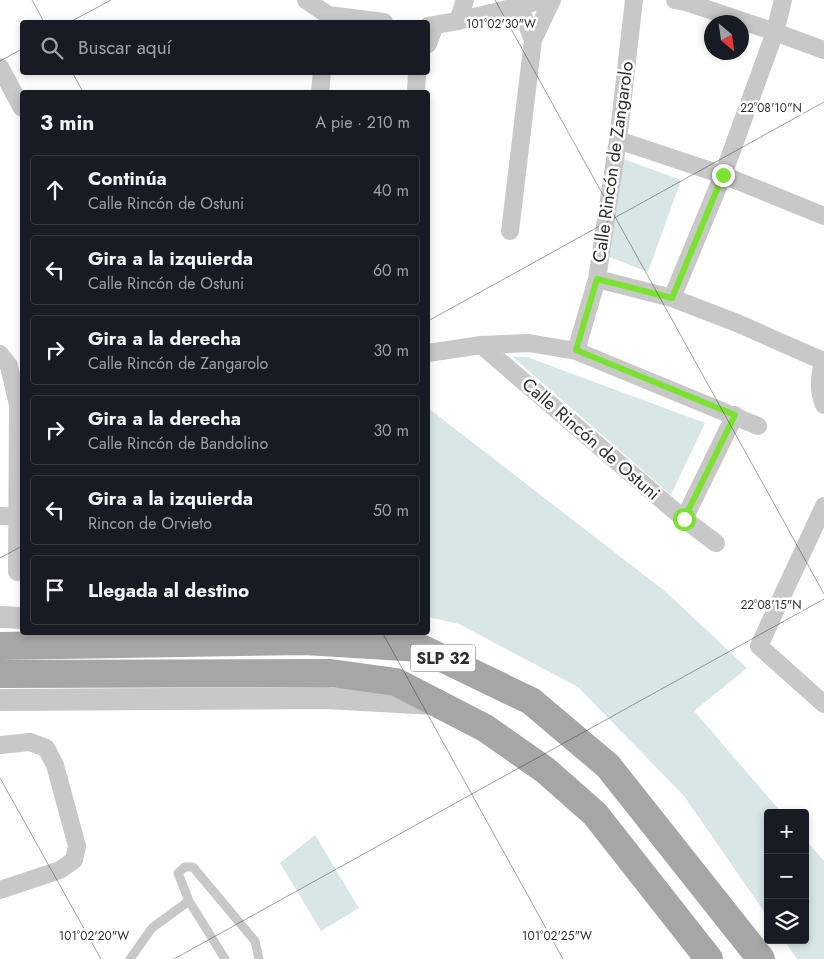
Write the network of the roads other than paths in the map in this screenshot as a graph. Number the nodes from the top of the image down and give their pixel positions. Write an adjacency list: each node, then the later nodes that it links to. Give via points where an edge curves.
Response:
1 (306, 0): 9 (street)
2 (465, 0): 11 (street)
3 (544, 0): 8 (street)
4 (552, 0): 14 (street)
5 (634, 0): 22 (street, Calle Rincón de Zangarolo)
6 (675, 0): 13 (street)
7 (783, 0): 13 (street)
8 (519, 6): 11 (street); 14 (street)
9 (329, 12): 10 (street)
10 (373, 20)
11 (458, 21): 12 (street)
12 (431, 25)
13 (775, 32): 15 (street); 23 (street)
14 (533, 40): 25 (street)
15 (824, 50)
16 (0, 67): 21 (street)
17 (322, 75): 19 (street)
18 (417, 75): 20 (street)
19 (320, 90)
20 (416, 90)
21 (20, 104)
22 (618, 140): 23 (street); 26 (street, Calle Rincón de Zangarolo)
23 (723, 175): 24 (street); 27 (street)
24 (824, 216)
25 (510, 232)
26 (597, 279): 27 (street); 29 (street, Calle Rincón de Zangarolo)
27 (672, 298): 31 (street)
28 (481, 345): 29 (street, via 529,343); 30 (street); 39 (street, Calle Rincón de Ostuni)
29 (576, 350): 35 (street)
30 (430, 353)
31 (824, 360): 34 (street, via 820,378)
32 (3, 362): 33 (street)
33 (20, 405): 38 (street)
34 (824, 405)
35 (735, 415): 36 (street); 39 (street)
36 (758, 426)
37 (824, 506): 50 (street, via 759,646)
38 (13, 516): 41 (street)
39 (684, 519): 40 (street, Calle Rincón de Ostuni)
40 (716, 543)
41 (17, 572)
42 (0, 618): 43 (street)
43 (20, 618)
44 (388, 635): 46 (street)
45 (0, 646): 46 (main road, SLP 32, via 305,641)
46 (421, 648): 58 (main road, SLP 32, via 532,701 608,766)
47 (0, 674): 49 (main road, SLP 32, via 331,674 396,682)
48 (0, 700): 49 (street, via 326,698)
49 (440, 704): 57 (main road, SLP 32, via 485,728 538,765 595,814)
50 (824, 704)
51 (0, 745): 52 (street, via 30,742 46,748 55,765 77,846 74,860 60,870)
52 (0, 890)
53 (189, 901): 54 (lane, via 152,928); 55 (lane); 56 (lane, via 178,873 185,867 193,867 255,941)
54 (130, 959)
55 (225, 959)
56 (259, 959)
57 (709, 959)
58 (761, 959)

